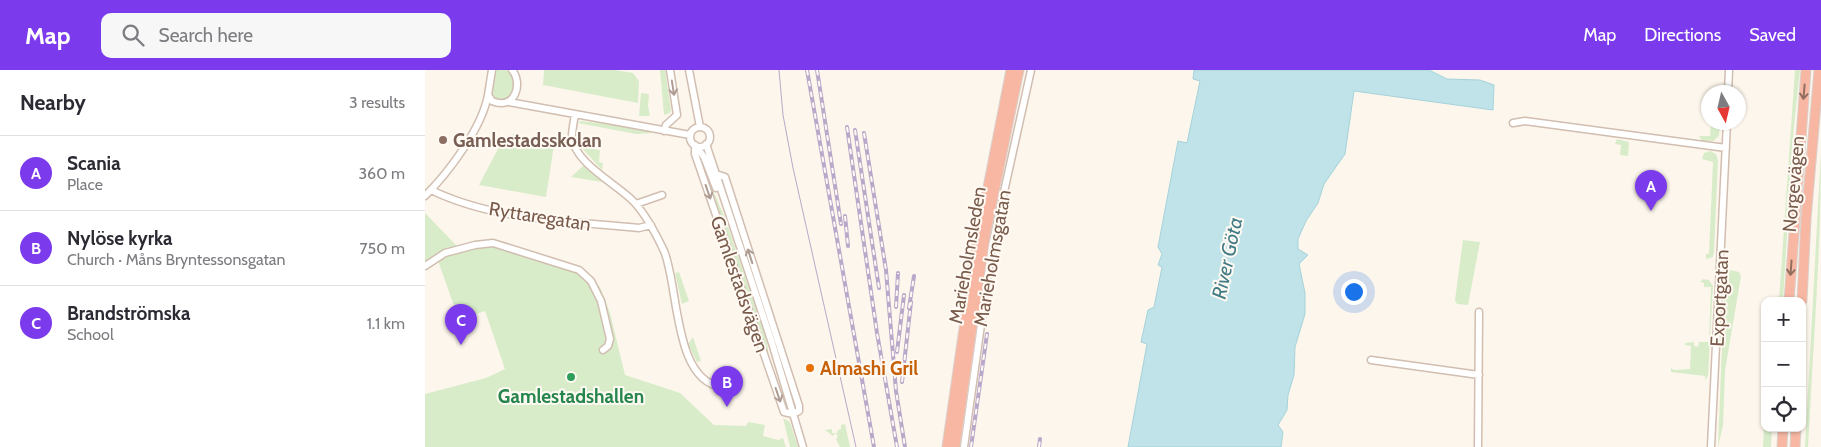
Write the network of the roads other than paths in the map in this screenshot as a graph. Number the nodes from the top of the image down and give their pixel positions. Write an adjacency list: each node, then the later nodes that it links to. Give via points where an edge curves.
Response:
1 (670, 70): 22 (street, one-way to 22, via 677,115)
2 (689, 70): 20 (street)
3 (1011, 70): 48 (highway, Marieholmsleden, via 974,259)
4 (1019, 70): 49 (highway, Marieholmsleden, via 984,245)
5 (1031, 70): 50 (street, Marieholmsgatan, via 995,230)
6 (1729, 70): 11 (street)
7 (1805, 70): 35 (highway, Norgevägen, one-way to 35)
8 (1819, 70): 36 (highway, Norgevägen)
9 (490, 71): 12 (street)
10 (514, 71): 13 (street)
11 (1728, 85)
12 (488, 95): 15 (street); 17 (street)
13 (514, 95): 14 (street); 16 (street)
14 (509, 102): 15 (street); 16 (street)
15 (496, 103): 17 (street)
16 (521, 105): 18 (street)
17 (486, 110): 28 (street, via 452,165)
18 (575, 114): 22 (street); 31 (street, via 572,137 578,150 598,174)
19 (1513, 122): 26 (street)
20 (700, 127): 23 (street); 24 (street, via 709,135)
21 (1727, 130): 26 (street, Exportgatan)
22 (664, 131): 23 (street)
23 (690, 135): 25 (street)
24 (705, 144): 25 (street); 27 (street, Gamlestadsvägen)
25 (695, 146): 32 (street, Gamlestadsvägen, via 704,157); 41 (street, Gamlestadsvägen, one-way to 41, via 695,154)
26 (1726, 148): 52 (street, Exportgatan)
27 (716, 174): 32 (street, Gamlestadsvägen); 44 (street, Gamlestadsvägen, one-way to 27, via 799,411 799,406 725,177)
28 (431, 190): 30 (street); 33 (street, Ryttaregatan, via 472,204 543,220 639,228)
29 (662, 195): 31 (street)
30 (425, 196)
31 (636, 204): 33 (street)
32 (725, 207): 39 (street, Gamlestadsvägen)
33 (651, 225): 43 (street, via 671,273 688,356 703,378)
34 (425, 266): 38 (street, via 445,253 493,243 579,270 591,281 601,301 611,339)
35 (1789, 297)
36 (1802, 297)
37 (1479, 312): 42 (street)
38 (603, 350)
39 (778, 360): 41 (street); 44 (street, Gamlestadsvägen)
40 (1371, 360): 42 (street)
41 (771, 374): 44 (street, Gamlestadsvägen, one-way to 44, via 784,412)
42 (1479, 375): 51 (street)
43 (722, 387)
44 (793, 414): 47 (street, Gamlestadsvägen)
45 (1783, 432): 53 (highway)
46 (1796, 432): 54 (highway)
47 (803, 447)
48 (947, 447)
49 (955, 447)
50 (964, 447)
51 (1478, 447)
52 (1711, 447)
53 (1782, 447)
54 (1795, 447)

